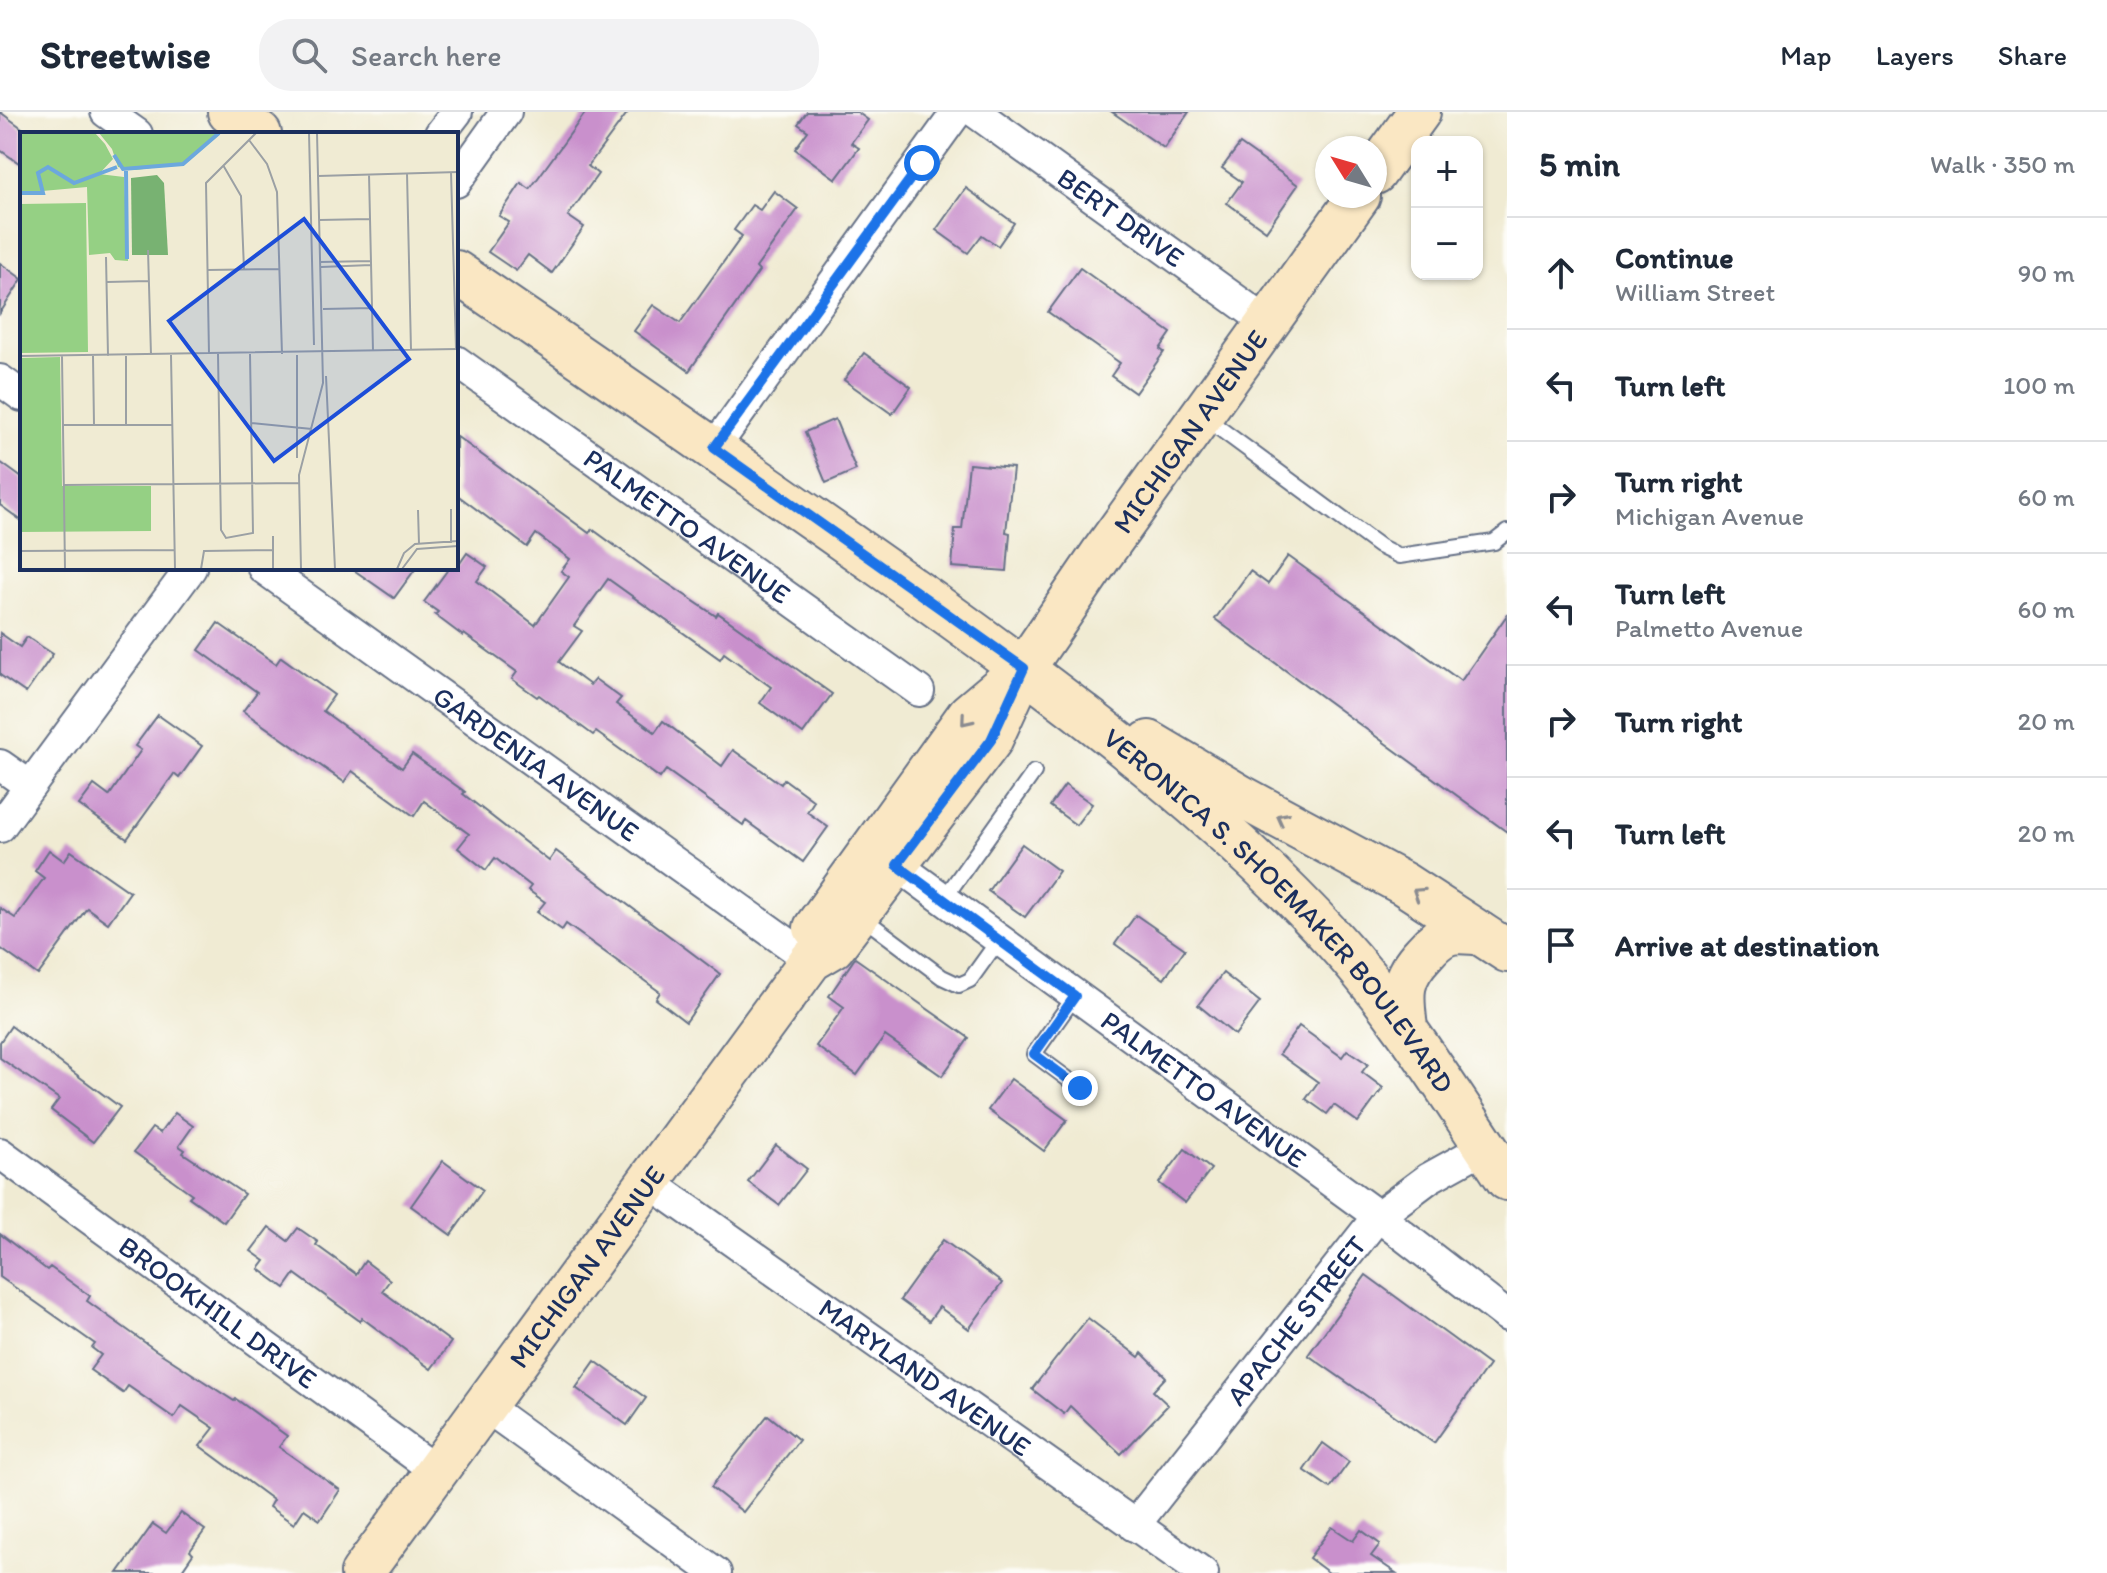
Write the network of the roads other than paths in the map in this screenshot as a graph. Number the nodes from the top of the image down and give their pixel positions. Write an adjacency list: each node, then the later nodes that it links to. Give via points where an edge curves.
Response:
1 (106, 112): 8 (street)
2 (229, 112): 9 (street)
3 (457, 112): 10 (street)
4 (506, 112): 12 (street)
5 (957, 112): 20 (street)
6 (975, 112): 15 (street, BERT DRIVE)
7 (1419, 112): 11 (street)
8 (134, 132)
9 (257, 132)
10 (442, 132)
11 (1387, 156)
12 (458, 179)
13 (1350, 208): 15 (street, MICHIGAN AVENUE)
14 (458, 273): 20 (street, VERONICA S. SHOEMAKER BOULEVARD)
15 (1268, 323): 19 (street, MICHIGAN AVENUE)
16 (458, 362): 25 (street, PALMETTO AVENUE)
17 (0, 380): 18 (street)
18 (20, 395)
19 (1201, 416): 21 (lane, via 1399,556 1494,542); 24 (street, MICHIGAN AVENUE)
20 (714, 448): 24 (street, VERONICA S. SHOEMAKER BOULEVARD)
21 (1507, 532)
22 (190, 570): 28 (street)
23 (266, 570): 35 (street, GARDENIA AVENUE)
24 (1024, 668): 30 (street, MICHIGAN AVENUE, via 991,740); 34 (street, VERONICA S. SHOEMAKER BOULEVARD, one-way to 24, via 1404,884 1240,796); 35 (street, MICHIGAN AVENUE, one-way to 35, via 969,714 931,766 814,929); 37 (street, VERONICA S. SHOEMAKER BOULEVARD, via 1224,830 1335,940)
25 (919, 691)
26 (0, 765): 28 (street)
27 (1034, 772): 31 (lane)
28 (30, 786): 29 (street)
29 (0, 827)
30 (897, 865): 31 (street, PALMETTO AVENUE); 32 (street, MICHIGAN AVENUE)
31 (943, 900): 33 (street, PALMETTO AVENUE)
32 (859, 915): 33 (lane, via 959,985 970,980); 35 (street, MICHIGAN AVENUE, via 833,947)
33 (998, 941): 36 (street, PALMETTO AVENUE)
34 (1500, 946): 37 (street, via 1449,933 1430,946 1405,979)
35 (811, 960): 41 (street, MICHIGAN AVENUE)
36 (1075, 996): 38 (lane, via 1034,1054); 42 (street, PALMETTO AVENUE)
37 (1406, 1028): 40 (street, VERONICA S. SHOEMAKER BOULEVARD)
38 (1080, 1088)
39 (0, 1153): 45 (street, BROOKHILL DRIVE)
40 (1496, 1163): 42 (street, APACHE STREET, via 1429,1178)
41 (649, 1182): 44 (street, MICHIGAN AVENUE); 46 (street, MARYLAND AVENUE)
42 (1378, 1216): 43 (street, PALMETTO AVENUE); 46 (street, APACHE STREET)
43 (1507, 1316)
44 (485, 1406): 45 (street, MICHIGAN AVENUE); 48 (street)
45 (436, 1471): 47 (street, MICHIGAN AVENUE)
46 (1134, 1526): 49 (street, MARYLAND AVENUE)
47 (362, 1573)
48 (716, 1573)
49 (1203, 1573)

